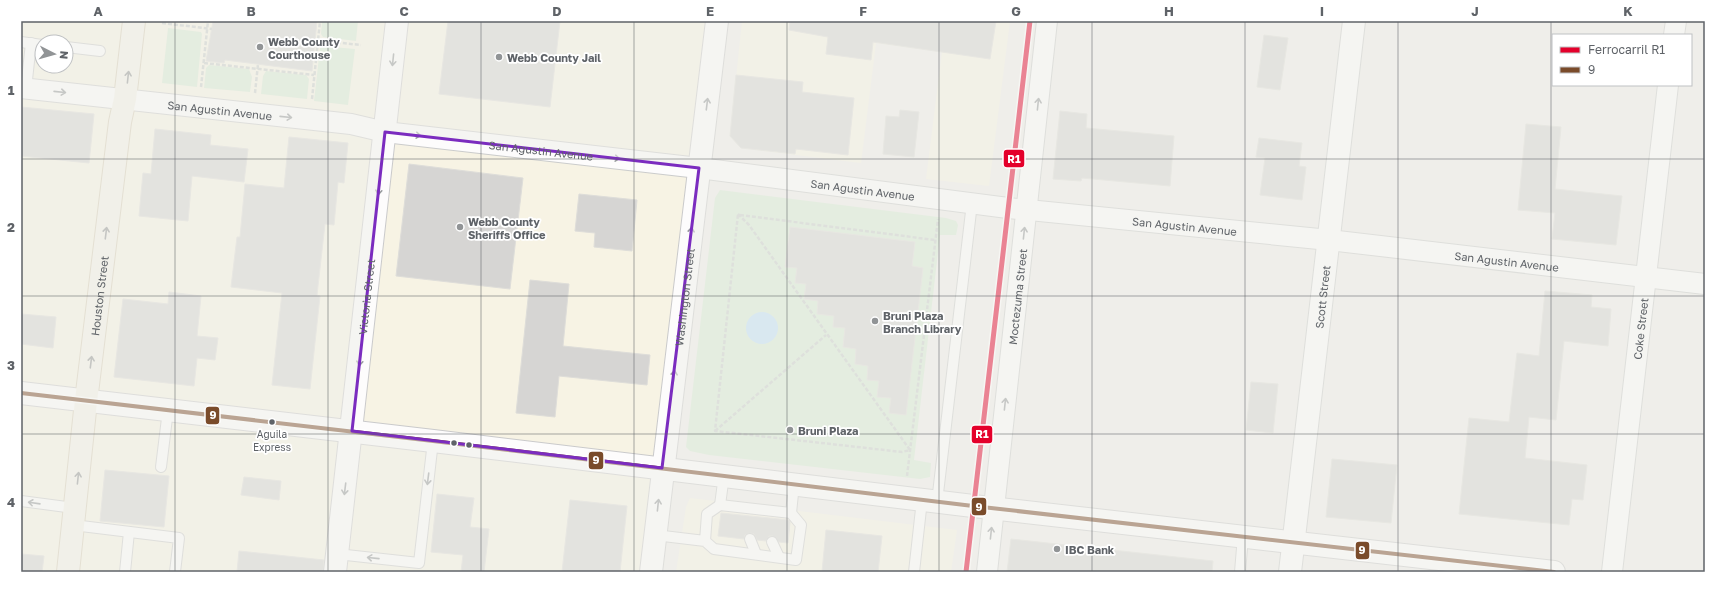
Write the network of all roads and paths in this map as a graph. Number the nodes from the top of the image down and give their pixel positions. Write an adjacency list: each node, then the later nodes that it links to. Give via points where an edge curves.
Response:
1 (134, 21): 26 (main road, Houston Street, one-way to 1)
2 (208, 21): 10 (path)
3 (320, 21): 14 (path)
4 (397, 21): 29 (main road, Victoria Street, one-way to 29)
5 (717, 21): 30 (main road, Washington Street, one-way to 5)
6 (1047, 21): 32 (street, Moctezuma Street, one-way to 6)
7 (1354, 21): 36 (main road, Scott Street)
8 (1676, 21): 12 (street)
9 (162, 23): 10 (path)
10 (208, 28): 11 (path); 19 (path)
11 (212, 29)
12 (1674, 34)
13 (313, 40): 14 (path)
14 (318, 41): 16 (path); 22 (path)
15 (26, 43): 24 (lane)
16 (361, 46)
17 (74, 49): 18 (lane)
18 (100, 51)
19 (204, 63): 21 (path); 25 (path)
20 (258, 64): 21 (path)
21 (258, 68): 22 (path); 27 (path)
22 (314, 75): 28 (path)
23 (1668, 86): 37 (street, Coke Street)
24 (24, 88): 26 (street, San Agustin Avenue, one-way to 26)
25 (200, 93)
26 (125, 99): 29 (street, San Agustin Avenue, one-way to 29, via 351,124); 41 (main road, Houston Street, one-way to 26, via 120,122)
27 (255, 99)
28 (311, 105)
29 (385, 132): 30 (street, San Agustin Avenue, one-way to 30); 43 (main road, Victoria Street, one-way to 43)
30 (699, 168): 31 (street, San Agustin Avenue); 47 (main road, Washington Street, one-way to 30)
31 (972, 203): 32 (street, San Agustin Avenue); 52 (lane)
32 (1027, 210): 36 (street, San Agustin Avenue); 54 (street, Moctezuma Street, one-way to 32)
33 (738, 214): 35 (path); 39 (path, via 749,225); 44 (path)
34 (938, 217): 35 (path)
35 (935, 240): 49 (path)
36 (1328, 240): 37 (street, San Agustin Avenue); 63 (main road, Scott Street)
37 (1646, 277): 38 (street, San Agustin Avenue); 77 (street, Coke Street)
38 (1705, 284)
39 (826, 335): 44 (path); 44 (path, via 910,450 902,452)
40 (21, 393): 41 (main road)
41 (86, 401): 42 (main road); 56 (main road, Houston Street, one-way to 41)
42 (168, 410): 43 (main road); 46 (lane)
43 (352, 431): 45 (main road); 66 (main road, Victoria Street, one-way to 66)
44 (715, 431)
45 (432, 441): 47 (main road); 66 (lane, one-way to 66, via 419,563)
46 (161, 467)
47 (662, 468): 48 (main road); 58 (main road, Washington Street, one-way to 47)
48 (724, 476): 50 (main road); 53 (lane)
49 (907, 477)
50 (794, 484): 52 (main road); 55 (lane)
51 (21, 501): 56 (lane, one-way to 51)
52 (930, 501): 54 (main road); 72 (lane)
53 (720, 505): 55 (lane, via 736,511 761,514); 61 (lane, via 707,514)
54 (994, 508): 59 (main road); 73 (street, Moctezuma Street, one-way to 54)
55 (791, 513): 65 (lane, via 801,525 796,560)
56 (74, 517): 57 (lane); 68 (main road, Houston Street)
57 (129, 532): 69 (lane); 70 (lane, via 178,538)
58 (655, 535): 61 (lane); 71 (main road, Washington Street)
59 (1244, 536): 63 (main road); 74 (lane)
60 (750, 539): 64 (lane)
61 (705, 541): 64 (lane, via 714,549)
62 (772, 542): 65 (lane)
63 (1294, 542): 67 (main road); 75 (main road, Scott Street)
64 (756, 554): 65 (lane)
65 (779, 557)
66 (336, 563)
67 (1481, 568): 76 (main road)
68 (68, 572)
69 (125, 572)
70 (175, 572)
71 (651, 572)
72 (914, 572)
73 (986, 572)
74 (1240, 572)
75 (1290, 572)
76 (1554, 572)
77 (1612, 572)

